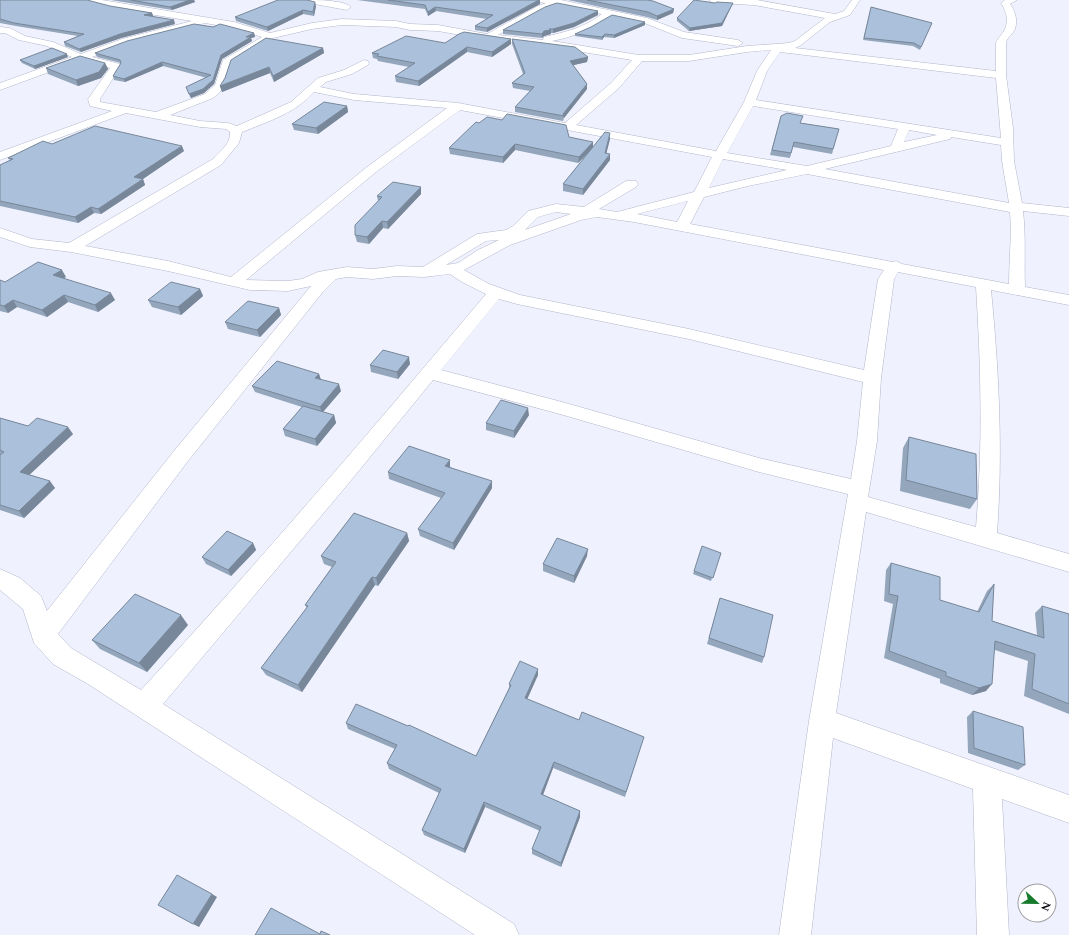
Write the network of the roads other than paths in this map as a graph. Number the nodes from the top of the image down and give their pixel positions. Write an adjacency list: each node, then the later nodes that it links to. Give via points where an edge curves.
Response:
1 (92, 0): 10 (street)
2 (309, 0): 11 (street, via 347,7)
3 (542, 0): 7 (street)
4 (713, 0): 9 (street, via 754,2)
5 (856, 0): 9 (street, via 847,13)
6 (1013, 0): 20 (street, via 1005,3 1011,15 1010,29 1001,44)
7 (561, 1): 8 (street); 14 (street, via 541,8)
8 (608, 14): 15 (street, via 574,34); 16 (street, via 644,20 682,35)
9 (836, 17): 16 (street, via 820,24 796,45)
10 (205, 20): 13 (street, via 234,25); 17 (street, via 125,41)
11 (312, 26): 13 (street); 14 (street, via 342,22 396,24)
12 (0, 30): 17 (street, via 50,44)
13 (270, 36): 26 (street, via 227,62 221,86 216,92)
14 (488, 37): 15 (street)
15 (529, 41): 18 (street)
16 (778, 48): 18 (street, via 747,49 689,58); 20 (street); 23 (street, via 762,71)
17 (81, 57): 21 (street); 25 (street, via 116,66 94,100 94,104)
18 (639, 58): 27 (street, via 599,100)
19 (364, 63): 22 (street, via 348,72 326,78)
20 (1001, 75): 31 (street)
21 (0, 87)
22 (312, 88): 24 (street, via 354,97); 29 (street, via 295,104)
23 (750, 102): 28 (street); 33 (street)
24 (458, 106): 27 (street); 50 (street, via 352,184)
25 (125, 110): 26 (street); 34 (street)
26 (156, 116): 29 (street, via 228,126)
27 (568, 126): 33 (street)
28 (905, 126): 30 (street); 32 (street)
29 (236, 130): 45 (street, via 235,141 217,162)
30 (955, 134): 31 (street); 32 (street)
31 (1007, 142): 38 (street, via 1009,174)
32 (896, 148): 35 (street)
33 (720, 154): 35 (street); 37 (street)
34 (0, 156)
35 (807, 170): 37 (street); 38 (street)
36 (631, 184): 48 (street, via 586,211 556,208 533,214 510,234 482,237)
37 (699, 194): 40 (street); 41 (street)
38 (1016, 208): 39 (street); 52 (street)
39 (1069, 212)
40 (616, 215): 41 (street); 47 (street, via 597,213 578,216 505,242)
41 (681, 228): 46 (street)
42 (0, 232): 43 (street)
43 (30, 243): 44 (street); 45 (street)
44 (0, 245)
45 (71, 248): 50 (street, via 168,266)
46 (896, 266): 51 (street); 56 (street, via 886,279)
47 (454, 269): 48 (street); 53 (street, via 461,276)
48 (424, 272): 49 (street)
49 (332, 274): 50 (street, via 288,286 271,287); 61 (street, via 316,290 181,456)
50 (234, 282)
51 (983, 283): 52 (street); 58 (street, via 990,415 990,502)
52 (1017, 290): 54 (street)
53 (496, 292): 55 (street); 56 (street, via 517,299 689,334)
54 (1069, 300)
55 (430, 373): 57 (street, via 562,408); 62 (street)
56 (872, 378): 57 (street)
57 (859, 496): 58 (street); 63 (street)
58 (986, 540): 59 (street)
59 (1069, 564)
60 (0, 579): 61 (street, via 12,585 33,603)
61 (43, 634): 62 (street, via 62,656)
62 (144, 706): 66 (street)
63 (822, 721): 64 (street); 67 (street)
64 (987, 780): 65 (street); 68 (street)
65 (1069, 809)
66 (503, 935)
67 (795, 935)
68 (993, 935)

